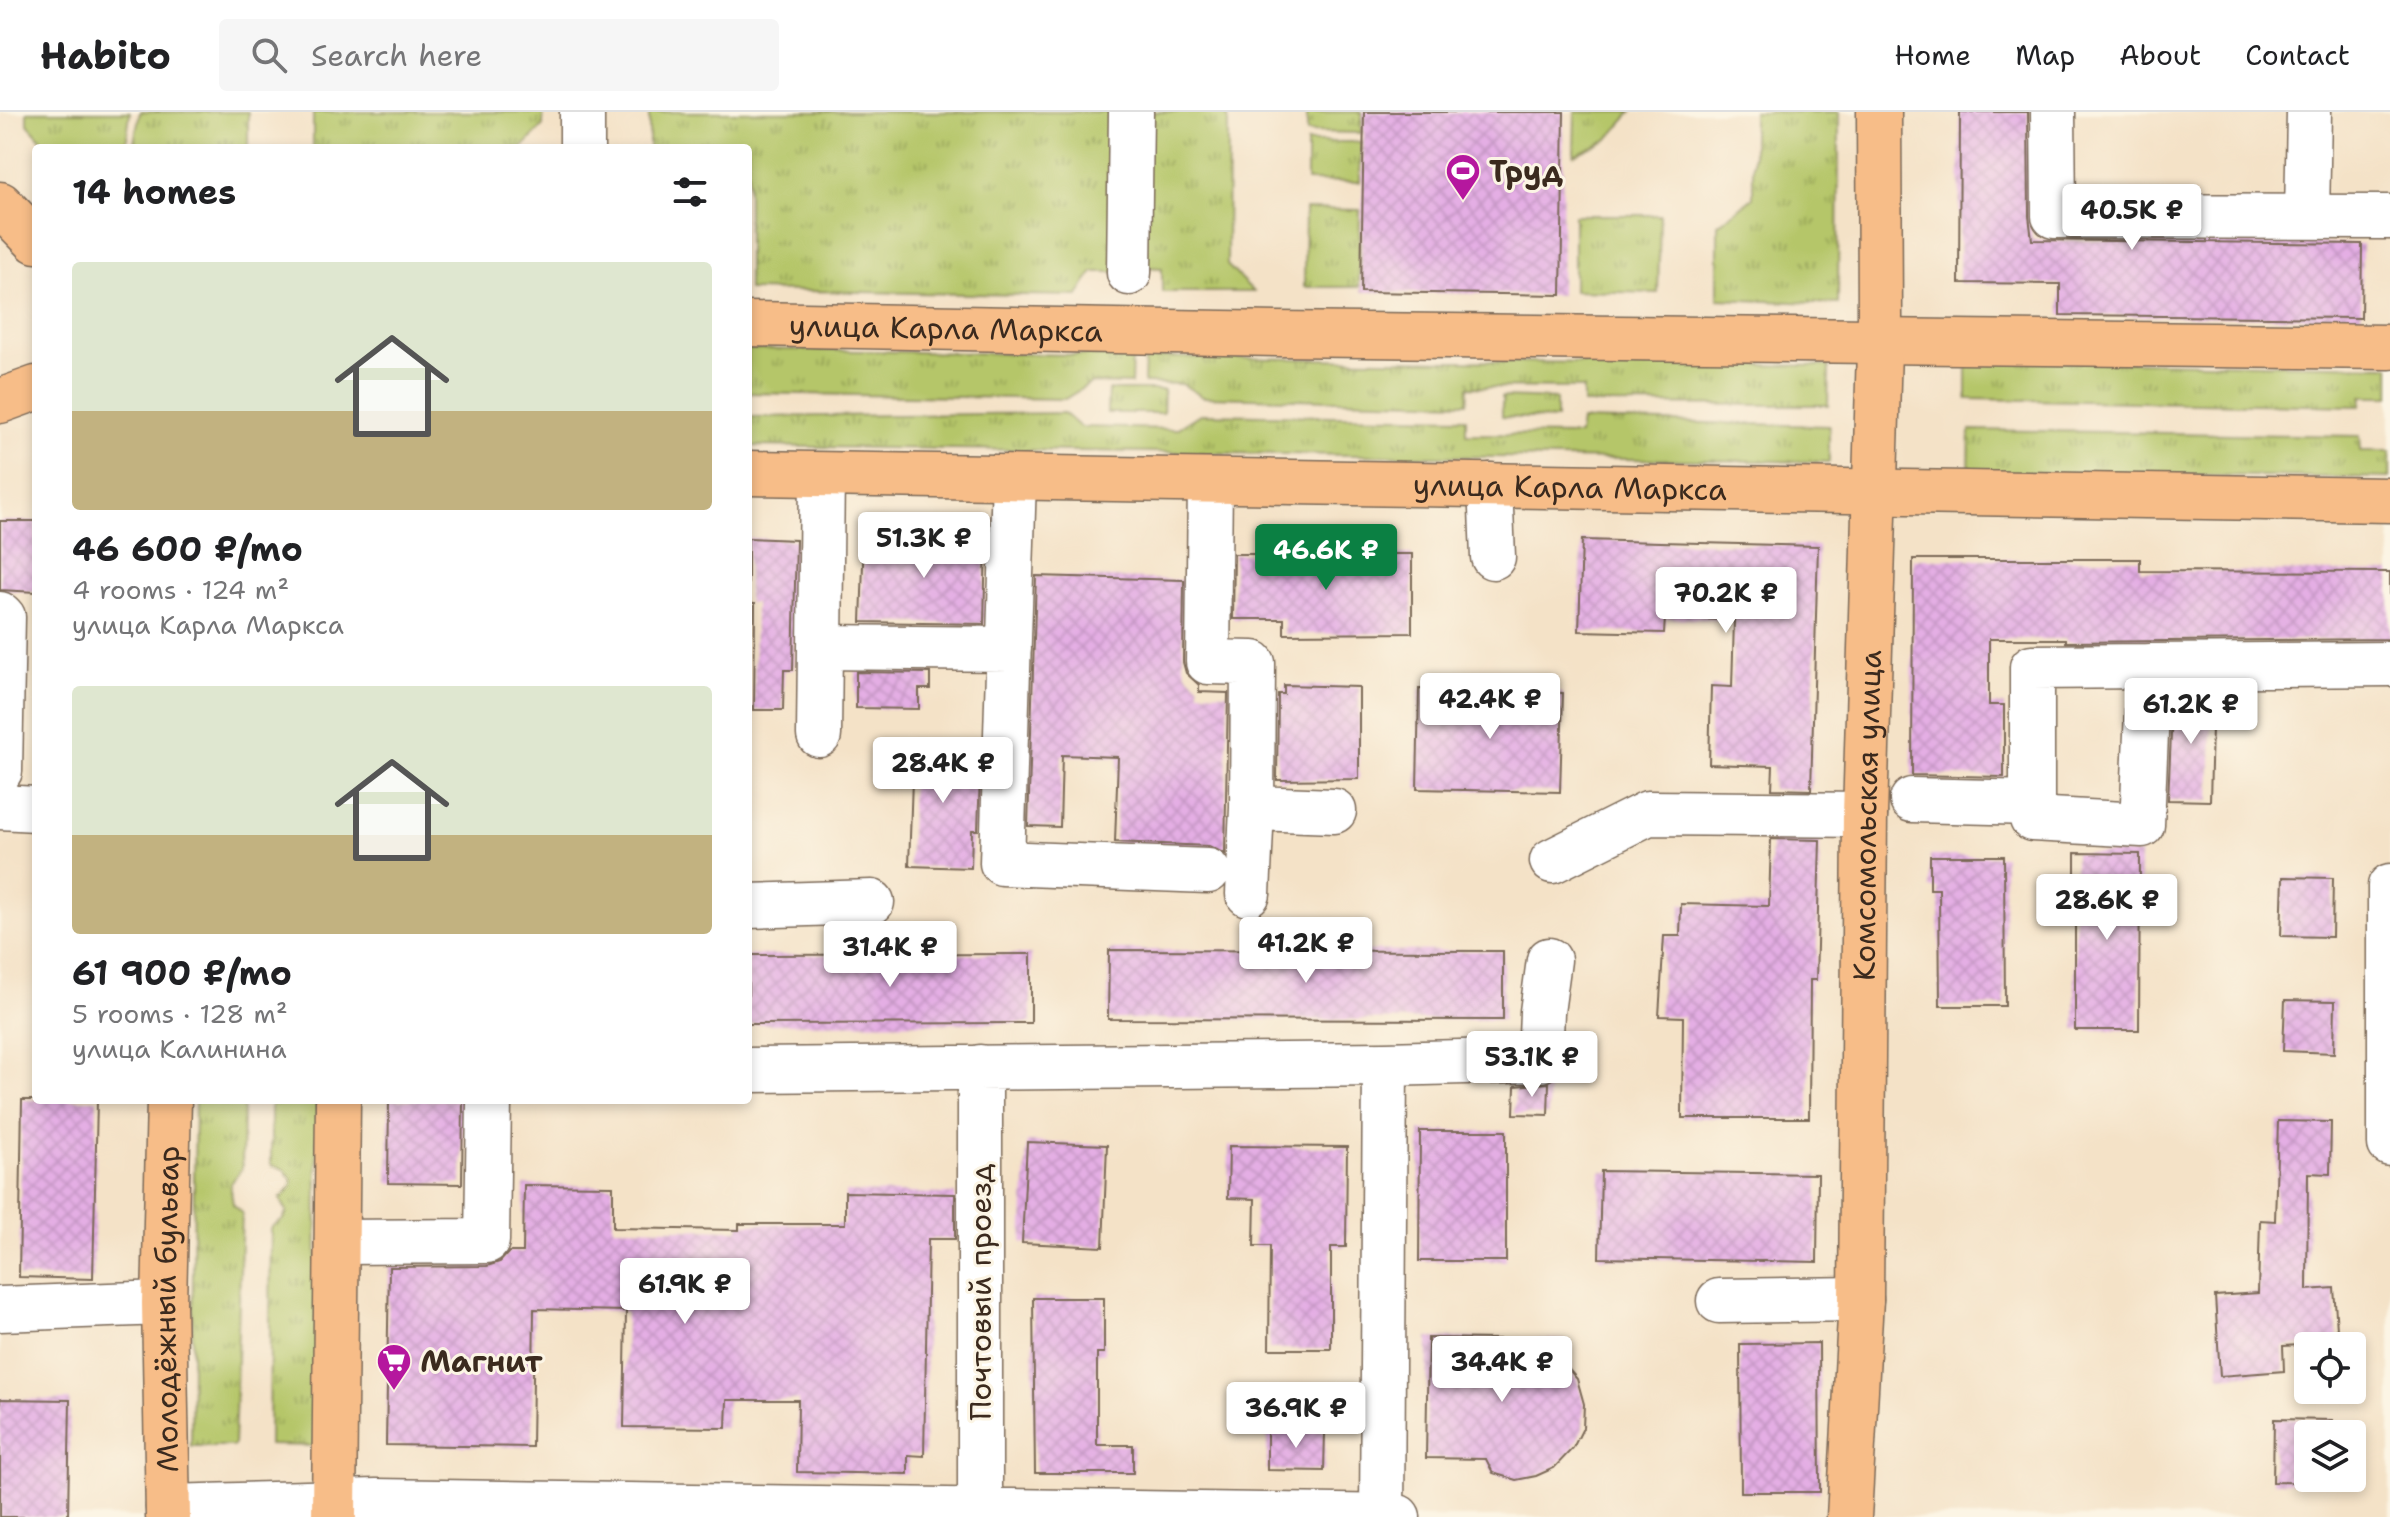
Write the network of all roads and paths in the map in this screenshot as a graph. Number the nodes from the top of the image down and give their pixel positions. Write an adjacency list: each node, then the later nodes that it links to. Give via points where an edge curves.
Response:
1 (582, 112): 6 (street)
2 (1131, 112): 11 (street)
3 (1879, 112): 13 (main road, Комсомольская улица)
4 (2053, 112): 8 (street, via 2054,216)
5 (2309, 112): 8 (street)
6 (582, 144)
7 (0, 204): 10 (main road)
8 (2307, 216): 9 (street)
9 (2390, 217)
10 (32, 237)
11 (1129, 273)
12 (752, 324): 13 (main road, улица Карла Маркса)
13 (1879, 340): 14 (main road, улица Карла Маркса); 24 (main road, Комсомольская улица)
14 (2390, 347)
15 (32, 389): 16 (main road)
16 (0, 401)
17 (0, 413): 18 (main road)
18 (32, 417)
19 (752, 473): 20 (main road, улица Карла Маркса)
20 (822, 475): 21 (main road, улица Карла Маркса); 28 (street)
21 (1014, 478): 22 (main road, улица Карла Маркса); 29 (street)
22 (1210, 481): 23 (main road, улица Карла Маркса); 37 (street, via 1208,662 1253,663)
23 (1490, 485): 24 (main road, улица Карла Маркса); 26 (street)
24 (1874, 491): 25 (main road, улица Карла Маркса); 40 (main road, Комсомольская улица)
25 (2390, 500)
26 (1493, 557)
27 (0, 614): 33 (street)
28 (820, 647): 29 (street); 32 (street)
29 (1009, 649): 42 (street, via 1002,863)
30 (2390, 664): 31 (street)
31 (2149, 666): 35 (street, via 2032,667); 35 (street, via 2142,825 2032,819)
32 (819, 735)
33 (0, 771)
34 (1912, 800): 35 (street)
35 (2032, 803)
36 (0, 807): 38 (street)
37 (1252, 808): 39 (street); 44 (street)
38 (32, 809)
39 (1334, 811)
40 (1865, 815): 41 (street, via 1662,809); 56 (main road, Комсомольская улица)
41 (1552, 861)
42 (1208, 871)
43 (2390, 886): 54 (street)
44 (1248, 894)
45 (872, 902): 46 (street)
46 (752, 906)
47 (1549, 960): 48 (street, via 1540,1060)
48 (1385, 1064): 49 (street); 64 (street)
49 (980, 1067): 50 (street); 63 (street, Почтовый проезд)
50 (752, 1070)
51 (169, 1104): 58 (main road, Молодёжный бульвар)
52 (338, 1104): 55 (main road)
53 (489, 1104): 55 (street, via 487,1241)
54 (2390, 1144)
55 (337, 1242): 60 (main road)
56 (1861, 1299): 57 (street); 65 (main road, Комсомольская улица)
57 (1719, 1301)
58 (164, 1303): 59 (street); 62 (main road, Молодёжный бульвар)
59 (0, 1309)
60 (334, 1510): 61 (street, via 376,1501); 62 (street)
61 (702, 1511): 63 (street)
62 (168, 1512)
63 (980, 1514): 64 (street)
64 (1387, 1517)
65 (1849, 1517)

